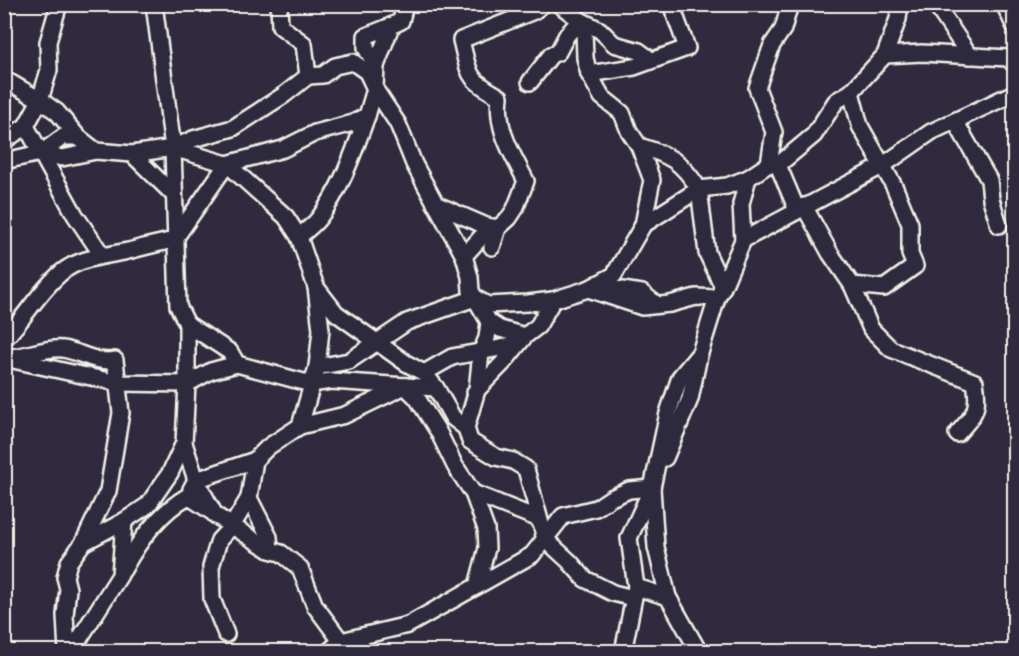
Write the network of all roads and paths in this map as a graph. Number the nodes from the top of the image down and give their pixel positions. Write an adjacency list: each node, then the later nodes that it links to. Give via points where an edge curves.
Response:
1 (59, 4): 25 (street, via 48,42 49,70)
2 (154, 4): 32 (street)
3 (279, 4): 19 (street, via 280,26 304,45)
4 (405, 4): 22 (street, via 401,21 391,26 376,66)
5 (543, 4): 47 (street, via 461,40 470,76 500,97 499,123 526,181 515,209)
6 (559, 4): 12 (street)
7 (671, 4): 16 (street, via 687,48)
8 (790, 4): 38 (street, via 757,88 774,132)
9 (900, 4): 14 (street)
10 (935, 4): 15 (street)
11 (1004, 4): 13 (street)
12 (580, 20): 16 (street, via 600,30 614,44 639,51); 18 (street); 21 (street)
13 (1014, 25)
14 (885, 55): 15 (street); 23 (street)
15 (970, 56): 17 (street, via 1008,58)
16 (651, 60): 18 (street, via 634,67)
17 (1014, 64)
18 (589, 74): 31 (street, via 602,97 622,113)
19 (308, 76): 22 (street, via 323,75 335,66 353,62 367,72); 32 (street, via 233,128)
20 (4, 79): 25 (street)
21 (530, 82)
22 (375, 89): 26 (street); 43 (street, via 398,124)
23 (851, 92): 38 (street, via 836,101 813,135); 39 (street, via 860,126)
24 (1014, 93): 27 (street)
25 (40, 100): 28 (street); 29 (street, via 57,112)
26 (367, 116): 37 (street, via 315,133 283,149); 48 (street, via 333,196 318,219)
27 (955, 121): 39 (street, via 931,132); 46 (street, via 989,180)
28 (26, 126): 30 (street); 34 (street)
29 (78, 137): 33 (street); 34 (street, via 63,137)
30 (4, 141)
31 (639, 146): 41 (street, via 683,165); 45 (street, via 652,180)
32 (173, 148): 35 (street); 37 (street); 42 (street)
33 (96, 151): 34 (street, via 62,158); 35 (street)
34 (40, 153): 36 (street); 52 (street)
35 (132, 154): 42 (street)
36 (4, 161)
37 (227, 164): 48 (street, via 286,217); 49 (street)
38 (774, 165): 40 (street); 44 (street)
39 (882, 166): 44 (street); 54 (street, via 910,224 910,254 915,266 884,288)
40 (748, 178): 41 (street, via 727,186); 50 (street, via 741,204)
41 (699, 189): 45 (street); 57 (street, via 707,253)
42 (174, 195): 49 (street)
43 (435, 204): 47 (street); 53 (street)
44 (801, 208): 50 (street); 54 (street)
45 (643, 225): 56 (street, via 614,275)
46 (999, 225)
47 (498, 228): 51 (street); 53 (street, via 484,234)
48 (299, 237): 55 (street)
49 (174, 240): 52 (street); 61 (street, via 178,306)
50 (743, 240): 57 (street)
51 (492, 247)
52 (102, 255): 62 (street, via 62,272)
53 (464, 255): 58 (street)
54 (852, 285): 80 (street, via 871,329 891,349 975,382 979,399 976,413)
55 (316, 287): 64 (street, via 336,313); 68 (street, via 321,330)
56 (588, 289): 57 (street, via 642,308); 59 (street)
57 (720, 292): 84 (street, via 700,353 680,377)
58 (476, 298): 59 (street, via 488,305); 60 (street); 64 (street, via 407,322)
59 (553, 300): 63 (street, via 538,326)
60 (489, 322): 63 (street); 65 (street)
61 (187, 324): 67 (street, via 230,352); 71 (street)
62 (4, 339)
63 (520, 340): 65 (street); 75 (street)
64 (378, 342): 68 (street, via 349,361); 69 (street)
65 (481, 352): 69 (street, via 452,357); 75 (street)
66 (4, 358): 70 (street); 70 (street, via 52,349 107,362 115,360)
67 (237, 364): 71 (street, via 211,371); 72 (street)
68 (317, 368): 72 (street)
69 (424, 373): 74 (street)
70 (117, 383): 71 (street); 94 (street, via 121,413 108,491)
71 (187, 384): 81 (street)
72 (311, 384): 73 (street, via 331,381); 77 (street)
73 (405, 386): 74 (street); 77 (street, via 345,415); 79 (street)
74 (436, 388): 76 (street)
75 (477, 390): 76 (street); 78 (street)
76 (453, 418): 78 (street); 79 (street)
77 (300, 426): 82 (street)
78 (466, 428): 90 (street, via 470,441 526,469)
79 (438, 431): 85 (street, via 454,466)
80 (957, 434)
81 (184, 443): 83 (street); 91 (street, via 148,505)
82 (255, 460): 83 (street); 87 (street)
83 (196, 480): 86 (street); 89 (street)
84 (652, 488): 93 (street, via 629,490 596,508 563,516); 98 (street, via 629,538); 99 (street, via 656,547)
85 (473, 493): 88 (street); 97 (street, via 486,529 487,548)
86 (188, 496): 89 (street); 96 (street, via 154,524)
87 (249, 498): 92 (street); 95 (street, via 269,537)
88 (516, 510): 90 (street); 93 (street, via 530,529)
89 (215, 515): 92 (street)
90 (538, 519): 93 (street)
91 (124, 521): 94 (street); 96 (street)
92 (232, 526): 95 (street); 100 (street, via 219,540 211,567 212,599)
93 (545, 539): 97 (street, via 532,555); 98 (street, via 585,579 613,593)
94 (82, 543): 102 (street, via 69,562 65,577)
95 (270, 550): 101 (street, via 281,553 300,568 315,606)
96 (120, 575): 102 (street)
97 (477, 586): 101 (street, via 408,625)
98 (635, 592): 99 (street); 104 (street)
99 (668, 597): 105 (street)
100 (226, 634)
101 (341, 641): 103 (street)
102 (69, 651)
103 (328, 651)
104 (623, 651)
105 (699, 651)

